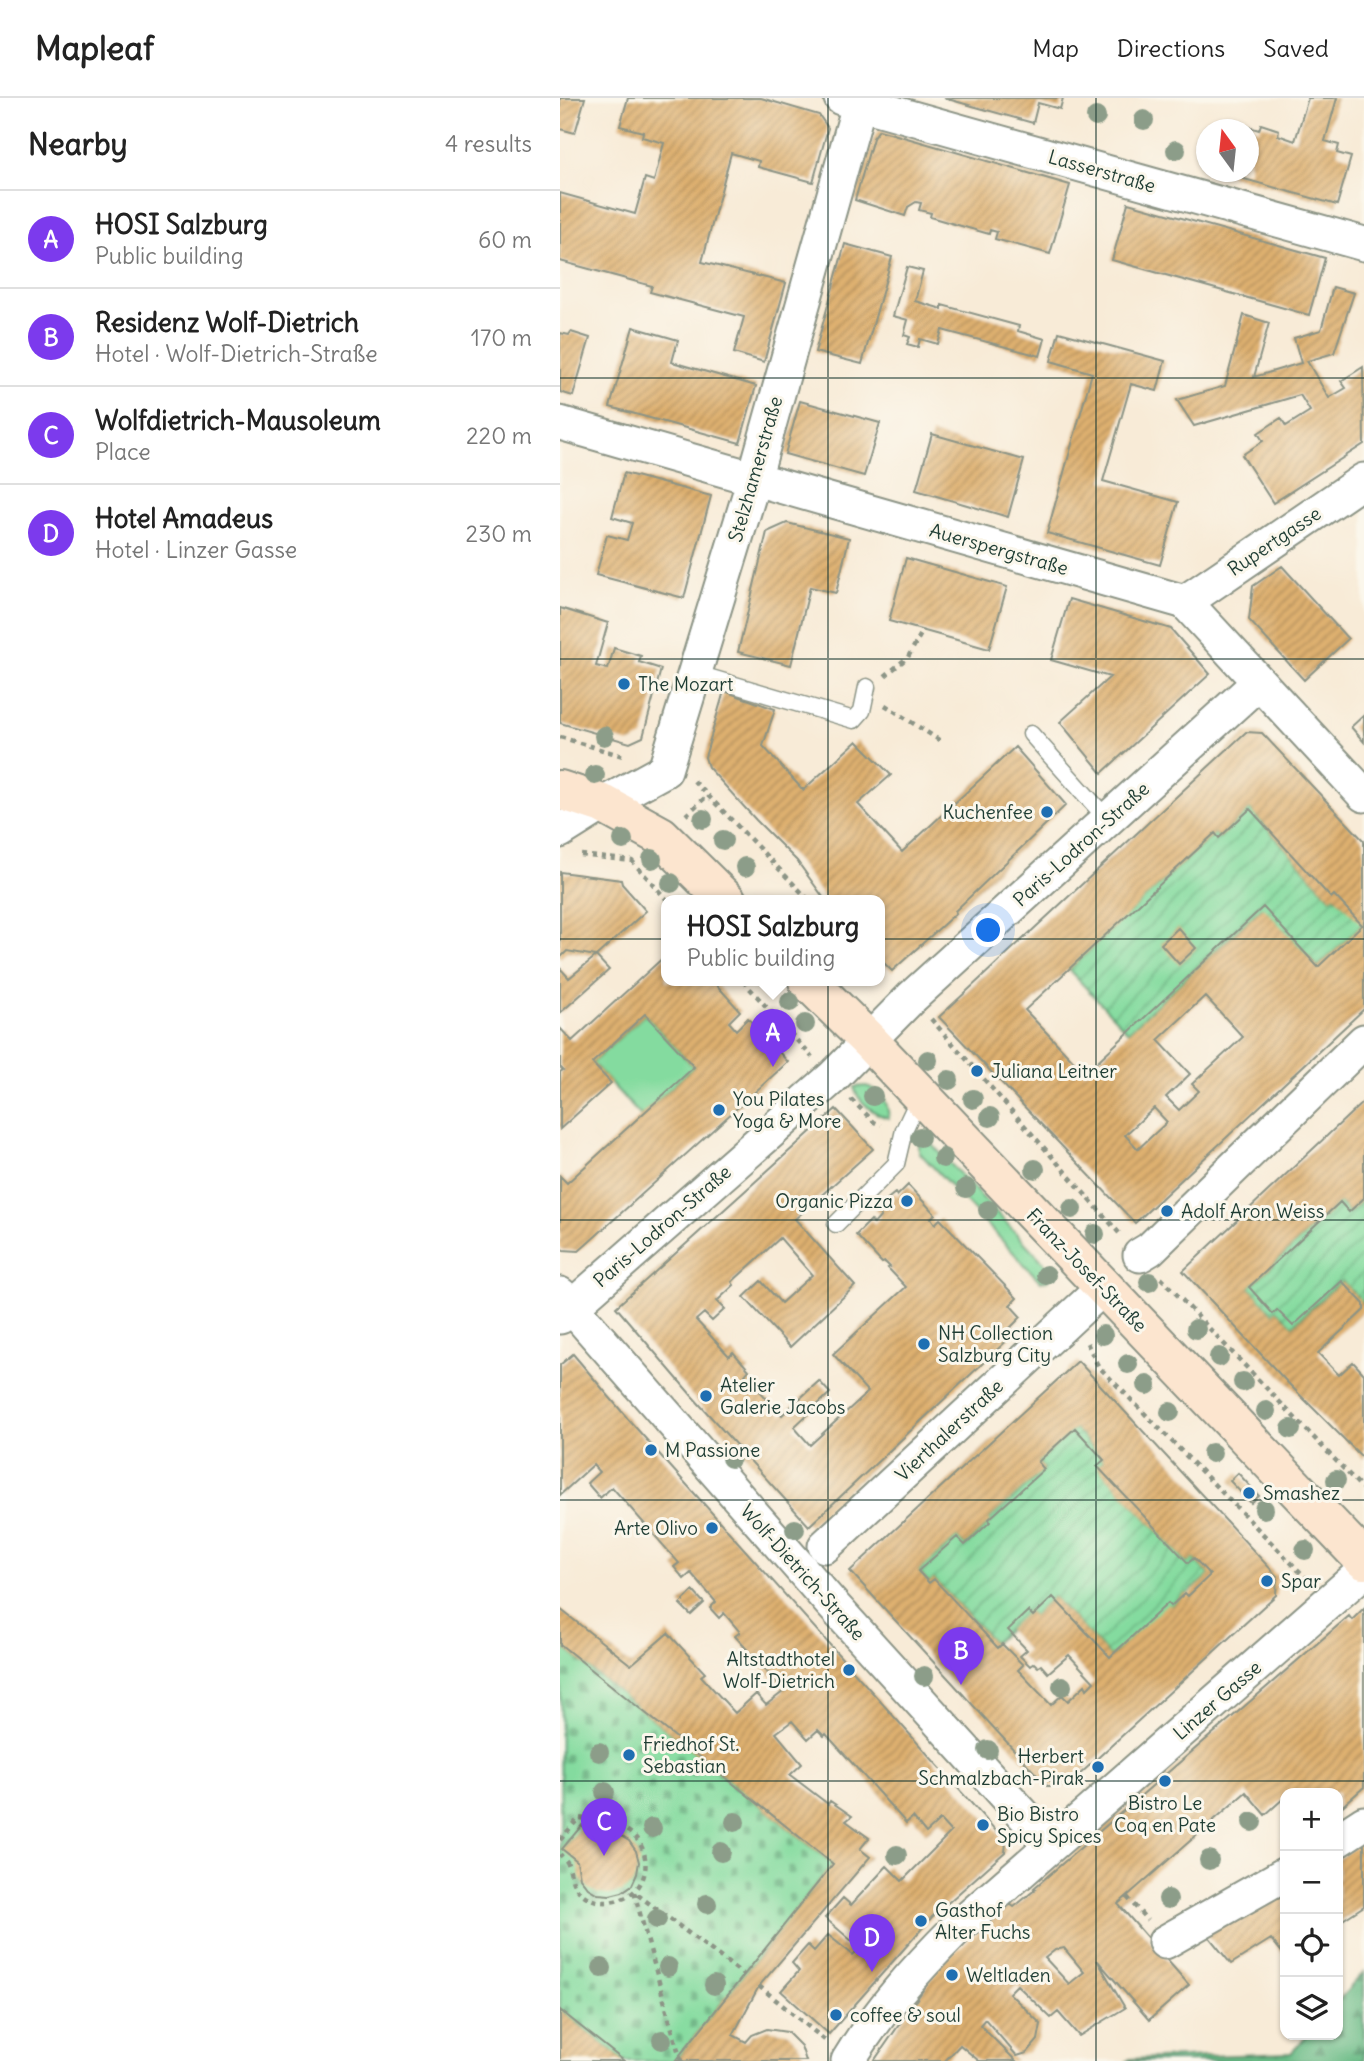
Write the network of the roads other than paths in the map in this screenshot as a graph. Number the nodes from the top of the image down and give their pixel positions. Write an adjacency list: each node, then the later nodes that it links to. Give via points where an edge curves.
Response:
1 (854, 100): 2 (street, Lasserstraße); 4 (street, Stelzhamerstraße)
2 (1364, 244)
3 (560, 423): 4 (street, Auerspergstraße)
4 (754, 479): 6 (street, Auerspergstraße); 7 (street, Stelzhamerstraße)
5 (1364, 480): 6 (street, Rupertgasse)
6 (1185, 602): 8 (street)
7 (694, 673): 9 (lane, via 854,720 862,711); 13 (street, Stelzhamerstraße, via 665,770)
8 (1259, 682): 12 (street); 14 (street, Paris-Lodron-Straße)
9 (867, 687)
10 (1031, 734): 14 (lane)
11 (560, 790): 13 (street)
12 (1364, 795)
13 (603, 804): 15 (street, Stelzhamerstraße); 16 (street, via 661,836)
14 (1108, 820): 18 (street, Paris-Lodron-Straße)
15 (569, 843)
16 (721, 895)
17 (813, 986): 18 (street, Franz-Josef-Straße)
18 (869, 1041): 20 (street, Franz-Josef-Straße); 24 (street, Paris-Lodron-Straße, via 832,1078)
19 (1364, 1041): 22 (street)
20 (920, 1096): 21 (lane, via 904,1130 896,1164); 23 (street, Franz-Josef-Straße)
21 (835, 1224)
22 (1140, 1255)
23 (1104, 1287): 25 (street, Vierthalerstraße); 26 (street, Franz-Josef-Straße)
24 (564, 1306): 30 (street, Wolf-Dietrich-Straße, via 830,1602)
25 (825, 1546)
26 (1364, 1560)
27 (1364, 1570): 30 (street, Linzer Gasse)
28 (1364, 1823): 29 (street)
29 (1343, 1837)
30 (1067, 1840): 33 (street, Linzer Gasse, via 957,1927 911,1975)
31 (1280, 1877): 32 (street)
32 (1165, 1942)
33 (848, 2060)

